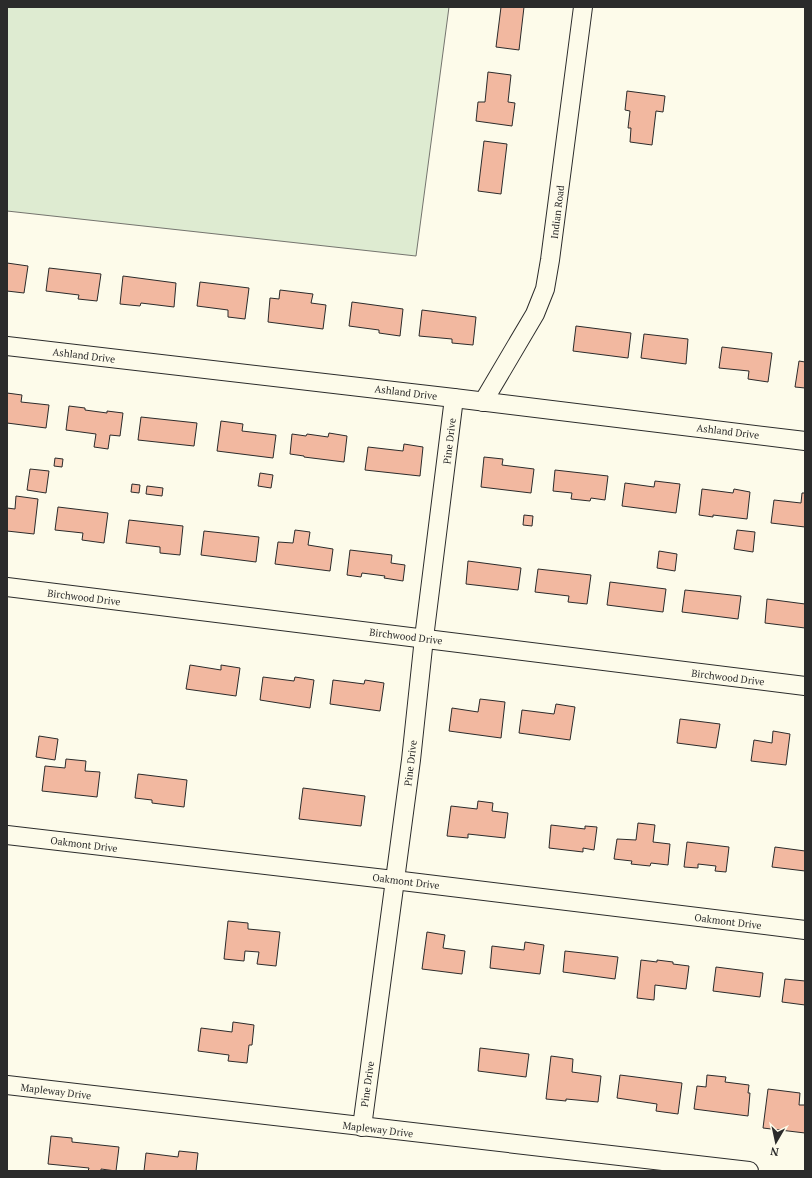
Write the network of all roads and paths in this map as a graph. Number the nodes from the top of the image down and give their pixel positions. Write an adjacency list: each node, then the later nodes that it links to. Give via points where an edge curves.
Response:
1 (583, 7): 4 (street, Indian Road, via 545,289 535,314)
2 (7, 346): 3 (street, Ashland Drive)
3 (454, 398): 4 (street, Ashland Drive); 7 (street, Pine Drive)
4 (483, 402): 5 (street, Ashland Drive)
5 (805, 441)
6 (7, 588): 7 (street, Birchwood Drive)
7 (424, 638): 8 (street, Birchwood Drive); 10 (street, Pine Drive, via 411,760)
8 (805, 686)
9 (7, 835): 10 (street, Oakmont Drive)
10 (394, 880): 11 (street, Oakmont Drive); 13 (street, Pine Drive)
11 (805, 930)
12 (7, 1085): 13 (street, Mapleway Drive)
13 (362, 1127): 14 (street, Mapleway Drive)
14 (749, 1171)

